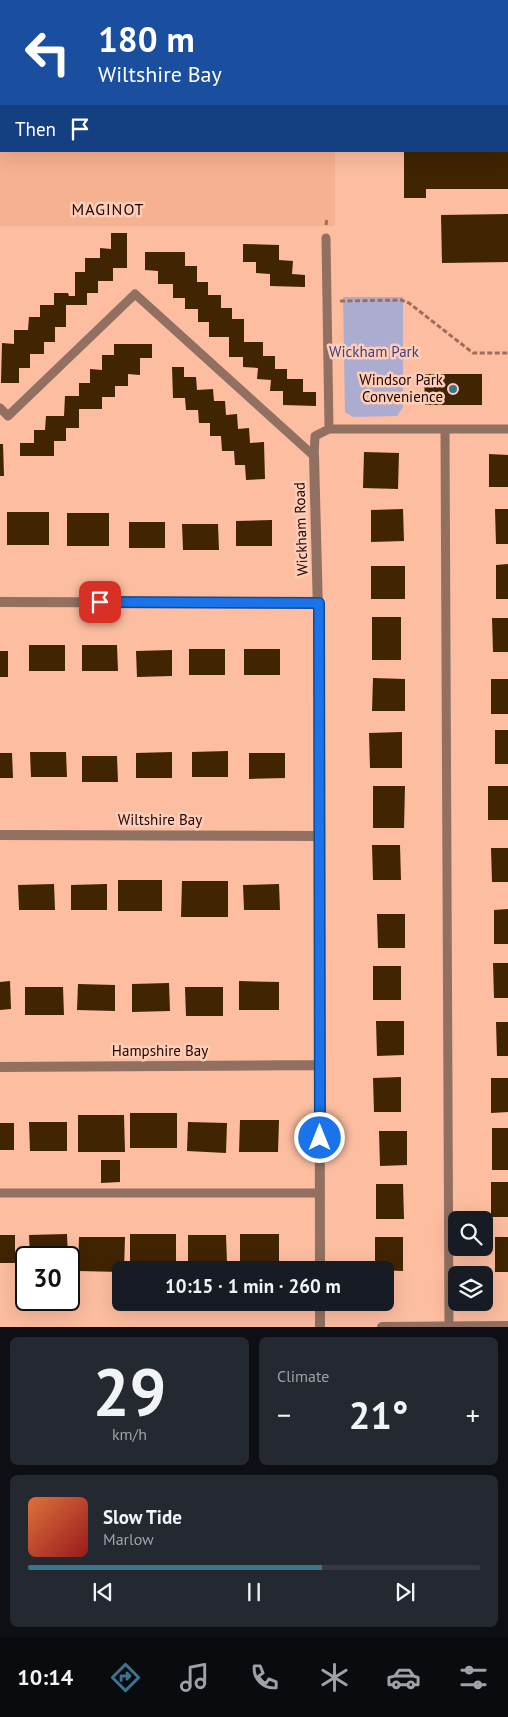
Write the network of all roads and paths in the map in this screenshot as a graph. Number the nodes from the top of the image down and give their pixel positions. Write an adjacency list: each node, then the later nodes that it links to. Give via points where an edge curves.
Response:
1 (326, 238): 2 (lane)
2 (327, 301): 3 (path, via 401,300 473,353); 5 (lane)
3 (508, 353)
4 (0, 408): 8 (lane, via 8,416 135,294)
5 (328, 429): 6 (lane); 8 (lane, via 315,436)
6 (445, 429): 7 (lane); 19 (lane)
7 (508, 429)
8 (314, 456): 10 (street, Wickham Road)
9 (0, 602): 10 (street)
10 (319, 603): 12 (street, Wickham Road)
11 (0, 835): 12 (street, Wiltshire Bay)
12 (319, 836): 13 (street, Wickham Road)
13 (320, 1065): 14 (street, Hampshire Bay); 16 (street, Wickham Road)
14 (0, 1067)
15 (0, 1193): 16 (lane)
16 (320, 1193): 17 (street, Wickham Road)
17 (320, 1261)
18 (320, 1311): 21 (street)
19 (449, 1326): 20 (street); 22 (street)
20 (508, 1326)
21 (320, 1327)
22 (382, 1327)

